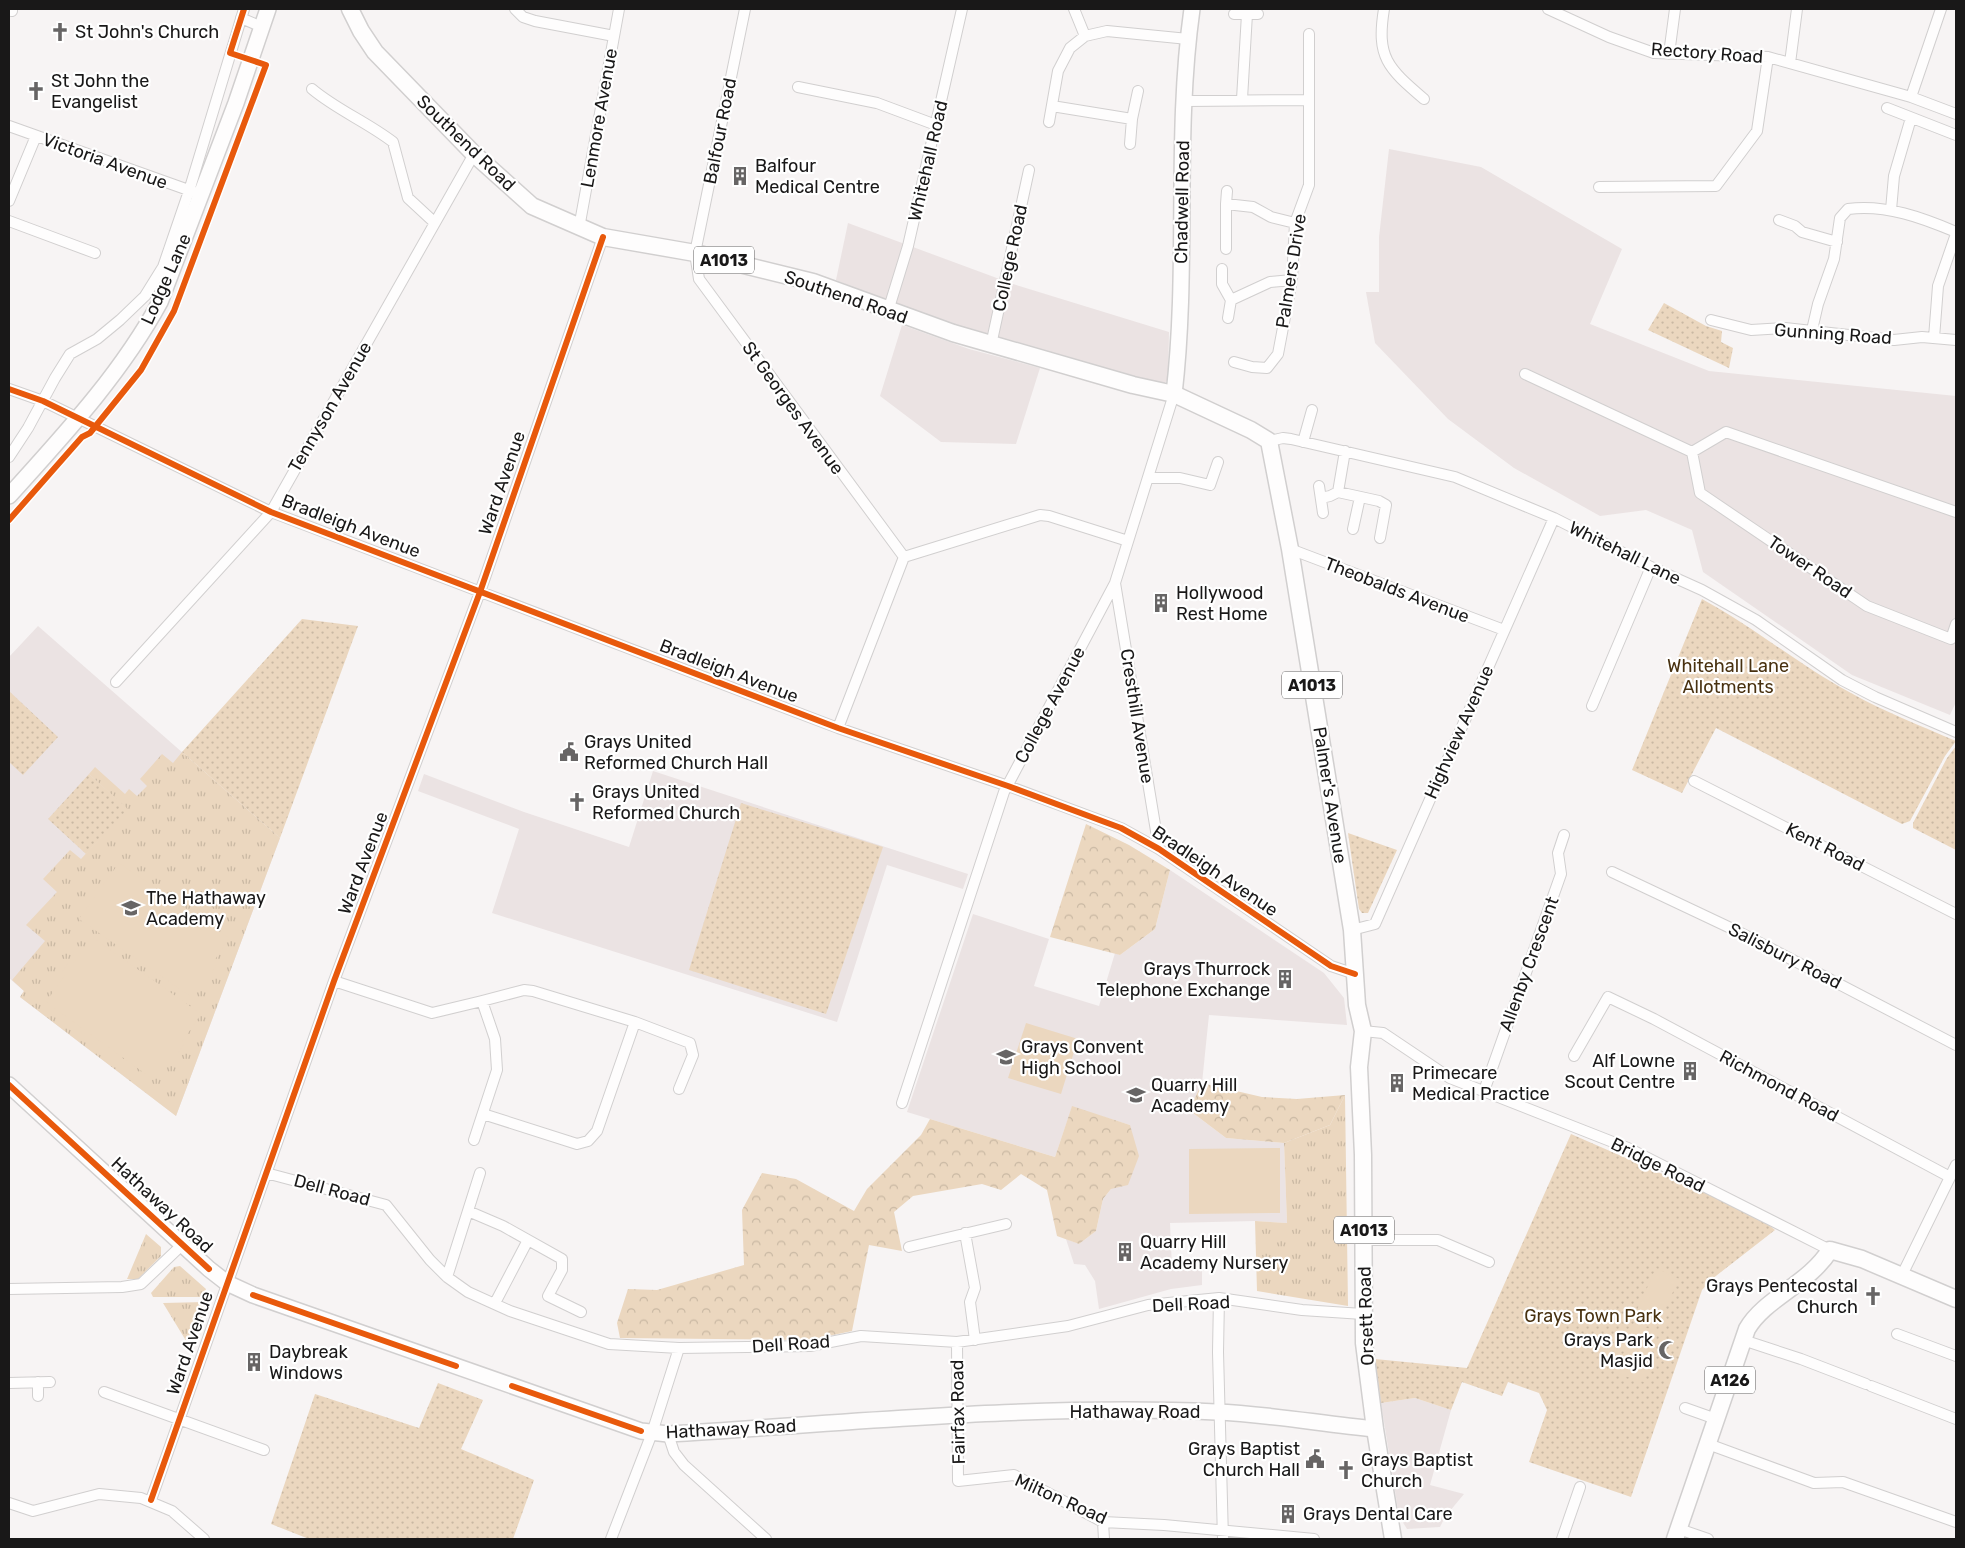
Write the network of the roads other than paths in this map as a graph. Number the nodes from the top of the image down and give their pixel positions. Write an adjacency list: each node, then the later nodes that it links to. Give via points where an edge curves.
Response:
1 (268, 9): 19 (street, Lodge Lane)
2 (272, 9): 19 (street, Lodge Lane)
3 (350, 9): 46 (main road, Southend Road / A1013, via 376,52)
4 (515, 9): 21 (street, via 523,17 535,21)
5 (619, 9): 21 (street, Lenmore Avenue)
6 (745, 9): 64 (street, Balfour Road)
7 (962, 9): 41 (street, Whitehall Road)
8 (1074, 9): 22 (street)
9 (1192, 9): 23 (street, Chadwell Road)
10 (1384, 9): 32 (street, via 1380,32 1388,64)
11 (1551, 9): 24 (street, Rectory Road, via 1609,37)
12 (1675, 9): 24 (street)
13 (1797, 9): 26 (street)
14 (1941, 9): 30 (street)
15 (242, 13): 19 (street); 50 (street)
16 (1234, 14): 17 (street)
17 (1247, 14): 18 (street); 31 (street)
18 (1258, 14)
19 (262, 26): 50 (street, Lodge Lane)
20 (1308, 34): 33 (street, Palmers Drive)
21 (614, 36): 58 (street, Lenmore Avenue)
22 (1085, 36): 23 (street, via 1107,32); 35 (street, via 1070,48 1058,71)
23 (1188, 39): 34 (street, Chadwell Road)
24 (1669, 54): 25 (street, Rectory Road)
25 (1768, 57): 26 (street, Rectory Road); 48 (street, via 1757,132 1716,186)
26 (1790, 63): 30 (street, Rectory Road)
27 (798, 87): 41 (street, via 877,103)
28 (312, 89): 56 (street, via 332,106 354,116 393,142 408,198)
29 (1138, 92): 39 (street)
30 (1911, 97): 37 (street, Rectory Road)
31 (1242, 99): 33 (street); 34 (street)
32 (1424, 99)
33 (1309, 100): 57 (street, Palmers Drive, via 1309,185)
34 (1185, 101): 78 (street, Chadwell Road, via 1181,340)
35 (1052, 106): 39 (street); 40 (street)
36 (1887, 108): 38 (street)
37 (1956, 114)
38 (1911, 118): 43 (street); 53 (street, via 1894,176)
39 (1132, 119): 45 (street)
40 (1049, 122)
41 (936, 125): 68 (street, Whitehall Road, via 908,246)
42 (9, 126): 44 (street, Victoria Avenue)
43 (1956, 135)
44 (36, 136): 50 (street, Victoria Avenue); 51 (street)
45 (1130, 144)
46 (474, 154): 56 (street, Tennyson Avenue); 58 (main road, Southend Road / A1013, via 532,206)
47 (1029, 170): 74 (street, College Road)
48 (1598, 187)
49 (1227, 191): 52 (street)
50 (195, 193): 79 (street, via 163,267 145,296 97,339 70,354); 81 (street, Lodge Lane, via 172,275 147,325)
51 (9, 201)
52 (1226, 204): 57 (street, via 1253,207 1270,218); 62 (street)
53 (1891, 210): 59 (street, via 1930,221); 61 (street, via 1848,209 1840,218)
54 (1779, 220): 61 (street, via 1802,232)
55 (9, 221): 63 (street)
56 (435, 223): 94 (street, Tennyson Avenue)
57 (1295, 223): 66 (street, Palmers Drive)
58 (579, 228): 60 (main road, Southend Road / A1013)
59 (1956, 233): 72 (street, via 1938,286)
60 (603, 237): 64 (main road, Southend Road / A1013); 105 (street, Ward Avenue)
61 (1837, 242): 71 (street)
62 (1226, 248)
63 (95, 253)
64 (695, 253): 68 (main road, Southend Road / A1013, via 813,282); 102 (street, St Georges Avenue, via 699,279)
65 (1222, 269): 67 (street, via 1222,284)
66 (1292, 280): 67 (street, via 1270,282); 75 (street, Palmers Drive, via 1278,354 1267,368)
67 (1230, 300): 69 (street)
68 (888, 311): 74 (main road, Southend Road / A1013)
69 (1228, 318)
70 (1711, 320): 71 (street, Gunning Road, via 1751,330)
71 (1812, 330): 72 (street, Gunning Road, via 1894,340)
72 (1934, 338): 73 (street, Gunning Road)
73 (1956, 340)
74 (991, 345): 78 (main road, Southend Road / A1013)
75 (1234, 362)
76 (1525, 374): 85 (street)
77 (9, 389): 79 (street, Bradleigh Avenue)
78 (1174, 394): 82 (main road, Southend Road / A1013); 88 (street, College Avenue)
79 (42, 401): 81 (street, Bradleigh Avenue); 86 (street)
80 (1312, 410): 83 (street)
81 (78, 418): 91 (street, Lodge Lane); 94 (street, Bradleigh Avenue)
82 (1269, 441): 83 (street, Whitehall Lane, via 1283,438); 101 (main road, Palmer's Avenue / A1013)
83 (1303, 442): 84 (street, Whitehall Lane)
84 (1345, 451): 90 (street); 97 (street, Whitehall Lane, via 1455,476)
85 (1692, 452): 95 (street, via 1726,432); 106 (street, Tower Road, via 1700,492 1867,606 1951,639)
86 (9, 457)
87 (1218, 462): 88 (street, via 1210,485 1180,478)
88 (1148, 478): 100 (street, College Avenue)
89 (1319, 486): 93 (street)
90 (1338, 492): 92 (street); 93 (street)
91 (9, 496)
92 (1360, 497): 98 (street); 99 (street, via 1386,505)
93 (1321, 498): 96 (street)
94 (271, 512): 105 (street, Bradleigh Avenue); 108 (street, Tennyson Avenue)
95 (1956, 512)
96 (1323, 513)
97 (1554, 518): 103 (street, Whitehall Lane); 107 (street, Highview Avenue)
98 (1353, 529)
99 (1380, 538)
100 (1128, 541): 102 (street, via 1040,515); 104 (street, College Avenue)
101 (1290, 549): 107 (street, Theobalds Avenue); 118 (main road, Palmer's Avenue / A1013)
102 (904, 557): 110 (street)
103 (1650, 567): 109 (street); 111 (street, Whitehall Lane, via 1702,590 1756,620 1842,680)
104 (1115, 583): 113 (street, College Avenue); 115 (street, Cresthill Avenue)
105 (480, 592): 110 (street, Bradleigh Avenue); 120 (street, Ward Avenue)
106 (1956, 624)
107 (1504, 630): 118 (street, Highview Avenue, via 1375,924)
108 (116, 682)
109 (1592, 706)
110 (838, 728): 113 (street, Bradleigh Avenue)
111 (1956, 732)
112 (1694, 781): 117 (street, Kent Road)
113 (1008, 786): 115 (street, Bradleigh Avenue, via 1121,828); 129 (street, College Avenue)
114 (1564, 835): 128 (street, Allenby Crescent, via 1558,853 1562,874)
115 (1159, 849): 119 (street, Bradleigh Avenue, via 1331,966)
116 (1612, 872): 124 (street, Salisbury Road, via 1739,932)
117 (1956, 914)
118 (1352, 930): 119 (main road, Palmer's Avenue / A1013)
119 (1355, 974): 123 (main road, Palmer's Avenue / A1013)
120 (334, 981): 121 (street, via 432,1013); 133 (street, Ward Avenue)
121 (482, 1001): 122 (street, via 524,990 533,991); 130 (street, via 495,1039 497,1057 497,1070)
122 (634, 1022): 127 (street, via 690,1043 693,1055); 130 (street, via 597,1131 588,1140 577,1144)
123 (1363, 1031): 128 (street, Bridge Road, via 1383,1033 1450,1078); 140 (main road, Orsett Road / A1013, via 1359,1067)
124 (1956, 1045)
125 (1574, 1056): 135 (street, Richmond Road, via 1608,997)
126 (9, 1085): 141 (street, Hathaway Road)
127 (679, 1089)
128 (1484, 1091): 143 (street, Bridge Road, via 1628,1148)
129 (902, 1103)
130 (483, 1114): 131 (street)
131 (474, 1140)
132 (1956, 1165): 135 (street)
133 (266, 1173): 146 (street, Dell Road, via 386,1205); 147 (street, Ward Avenue)
134 (480, 1173): 136 (street)
135 (1950, 1177): 145 (street)
136 (468, 1211): 139 (street); 146 (street)
137 (1006, 1224): 138 (street)
138 (965, 1233): 142 (street); 155 (street, via 975,1288 970,1302)
139 (528, 1240): 151 (street); 152 (street, via 562,1259 562,1270 548,1296)
140 (1364, 1240): 144 (street, via 1438,1240); 153 (main road, Orsett Road / A1013)
141 (183, 1244): 147 (street, Hathaway Road); 148 (street, via 141,1284)
142 (910, 1247)
143 (1830, 1250): 145 (main road, Bridge Road); 156 (main road, A126, via 1822,1264 1752,1321)
144 (1489, 1262)
145 (1902, 1276): 150 (main road, Bridge Road)
146 (447, 1277): 151 (street, Dell Road, via 468,1292)
147 (228, 1283): 170 (street, Ward Avenue); 172 (street, Hathaway Road, via 262,1298)
148 (9, 1289)
149 (1219, 1298): 153 (street, Dell Road, via 1302,1310); 155 (street, Dell Road, via 1148,1305 1068,1326); 166 (street)
150 (1956, 1299)
151 (495, 1303): 158 (street, Dell Road, via 609,1344)
152 (580, 1312)
153 (1363, 1314): 171 (main road, Orsett Road / A1013)
154 (1897, 1334): 159 (street)
155 (974, 1340): 157 (street, Dell Road)
156 (1743, 1340): 168 (main road, A126); 169 (street)
157 (957, 1342): 158 (street, Dell Road, via 862,1336 810,1346); 167 (street, Fairfax Road)
158 (679, 1348): 172 (street)
159 (1956, 1356)
160 (38, 1382): 161 (street); 162 (street); 164 (street)
161 (50, 1382)
162 (9, 1383)
163 (104, 1392): 170 (street)
164 (38, 1396)
165 (1685, 1408): 168 (street)
166 (1219, 1412): 167 (street, Hathaway Road, via 1048,1412); 171 (street, Hathaway Road); 183 (street)
167 (958, 1417): 173 (street, Hathaway Road); 176 (street, Fairfax Road)
168 (1716, 1419): 174 (main road, A126)
169 (1956, 1419)
170 (179, 1420): 175 (street); 178 (street, Ward Avenue)
171 (1375, 1429): 189 (main road, Orsett Road / A1013)
172 (652, 1433): 173 (street, Hathaway Road); 185 (street)
173 (668, 1434): 186 (street, via 674,1452 684,1465)
174 (1708, 1444): 181 (street, via 1814,1484 1843,1482); 182 (main road, A126)
175 (264, 1450)
176 (958, 1481): 180 (street, Milton Road, via 1014,1476)
177 (1580, 1487): 190 (street)
178 (151, 1500): 179 (street, via 99,1494 33,1511); 184 (street, via 180,1516)
179 (9, 1503)
180 (1104, 1522): 183 (street, Milton Road); 187 (street)
181 (1956, 1522)
182 (1677, 1534): 191 (street)
183 (1223, 1535): 188 (street, Milton Road)
184 (204, 1539)
185 (611, 1539)
186 (766, 1539)
187 (1104, 1539)
188 (1314, 1539)
189 (1393, 1539)
190 (1562, 1539)
191 (1708, 1539)

